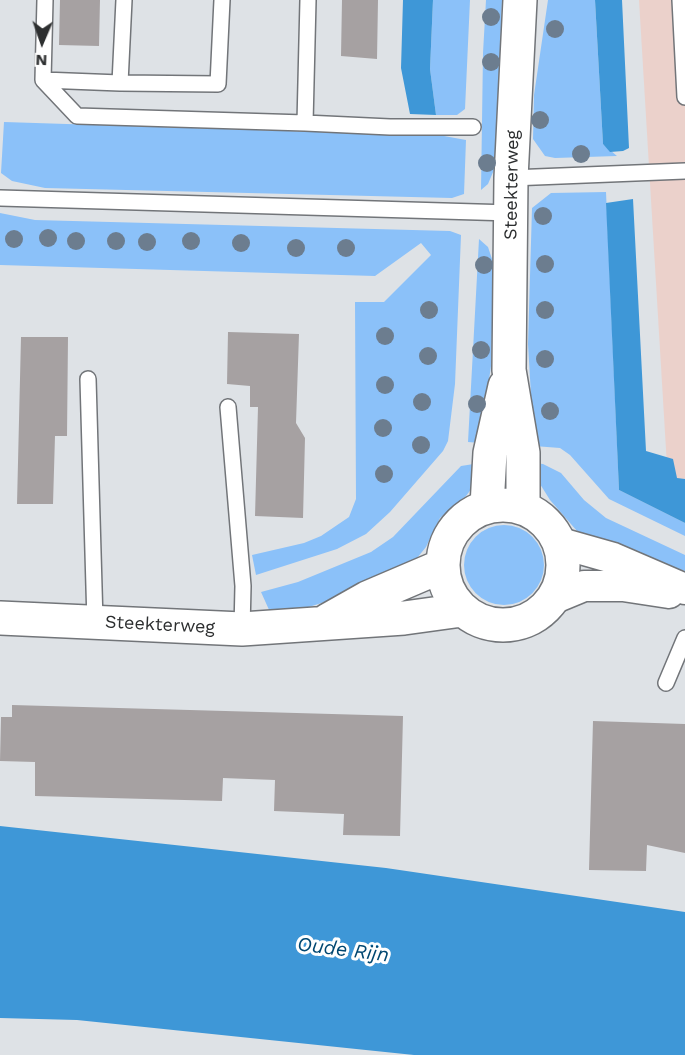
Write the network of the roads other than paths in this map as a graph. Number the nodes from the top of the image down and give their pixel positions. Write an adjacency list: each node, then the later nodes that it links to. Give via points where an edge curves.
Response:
1 (45, 0): 7 (lane)
2 (123, 0): 8 (lane)
3 (222, 0): 8 (lane, via 218,84)
4 (308, 0): 10 (lane)
5 (520, 0): 13 (main road, Steekterweg)
6 (680, 0): 9 (lane)
7 (43, 80): 8 (lane); 10 (lane, via 78,116)
8 (120, 83)
9 (685, 98)
10 (305, 123): 11 (lane)
11 (473, 127)
12 (685, 171): 13 (lane)
13 (511, 178): 15 (main road, Steekterweg)
14 (0, 198): 15 (lane)
15 (511, 213): 16 (main road, Steekterweg)
16 (509, 370): 19 (main road, Steekterweg, via 490,453); 20 (main road, Steekterweg, via 523,453)
17 (88, 379): 28 (lane)
18 (228, 407): 30 (lane, via 243,586)
19 (487, 506): 20 (main road); 22 (main road, via 460,522 444,550)
20 (523, 508): 21 (main road, via 539,516)
21 (560, 543): 23 (street, via 613,558); 25 (main road, via 563,571)
22 (442, 566): 26 (main road, via 447,590); 29 (main road, Steekterweg, via 367,598)
23 (685, 589)
24 (685, 595): 25 (street, via 623,586 584,586)
25 (555, 598): 26 (main road, via 536,616 511,626 477,620)
26 (462, 610): 29 (main road, Steekterweg)
27 (0, 618): 28 (main road, Steekterweg)
28 (95, 622): 30 (main road, Steekterweg)
29 (320, 625): 30 (main road, Steekterweg)
30 (242, 629)
31 (685, 638): 32 (lane)
32 (666, 683)

